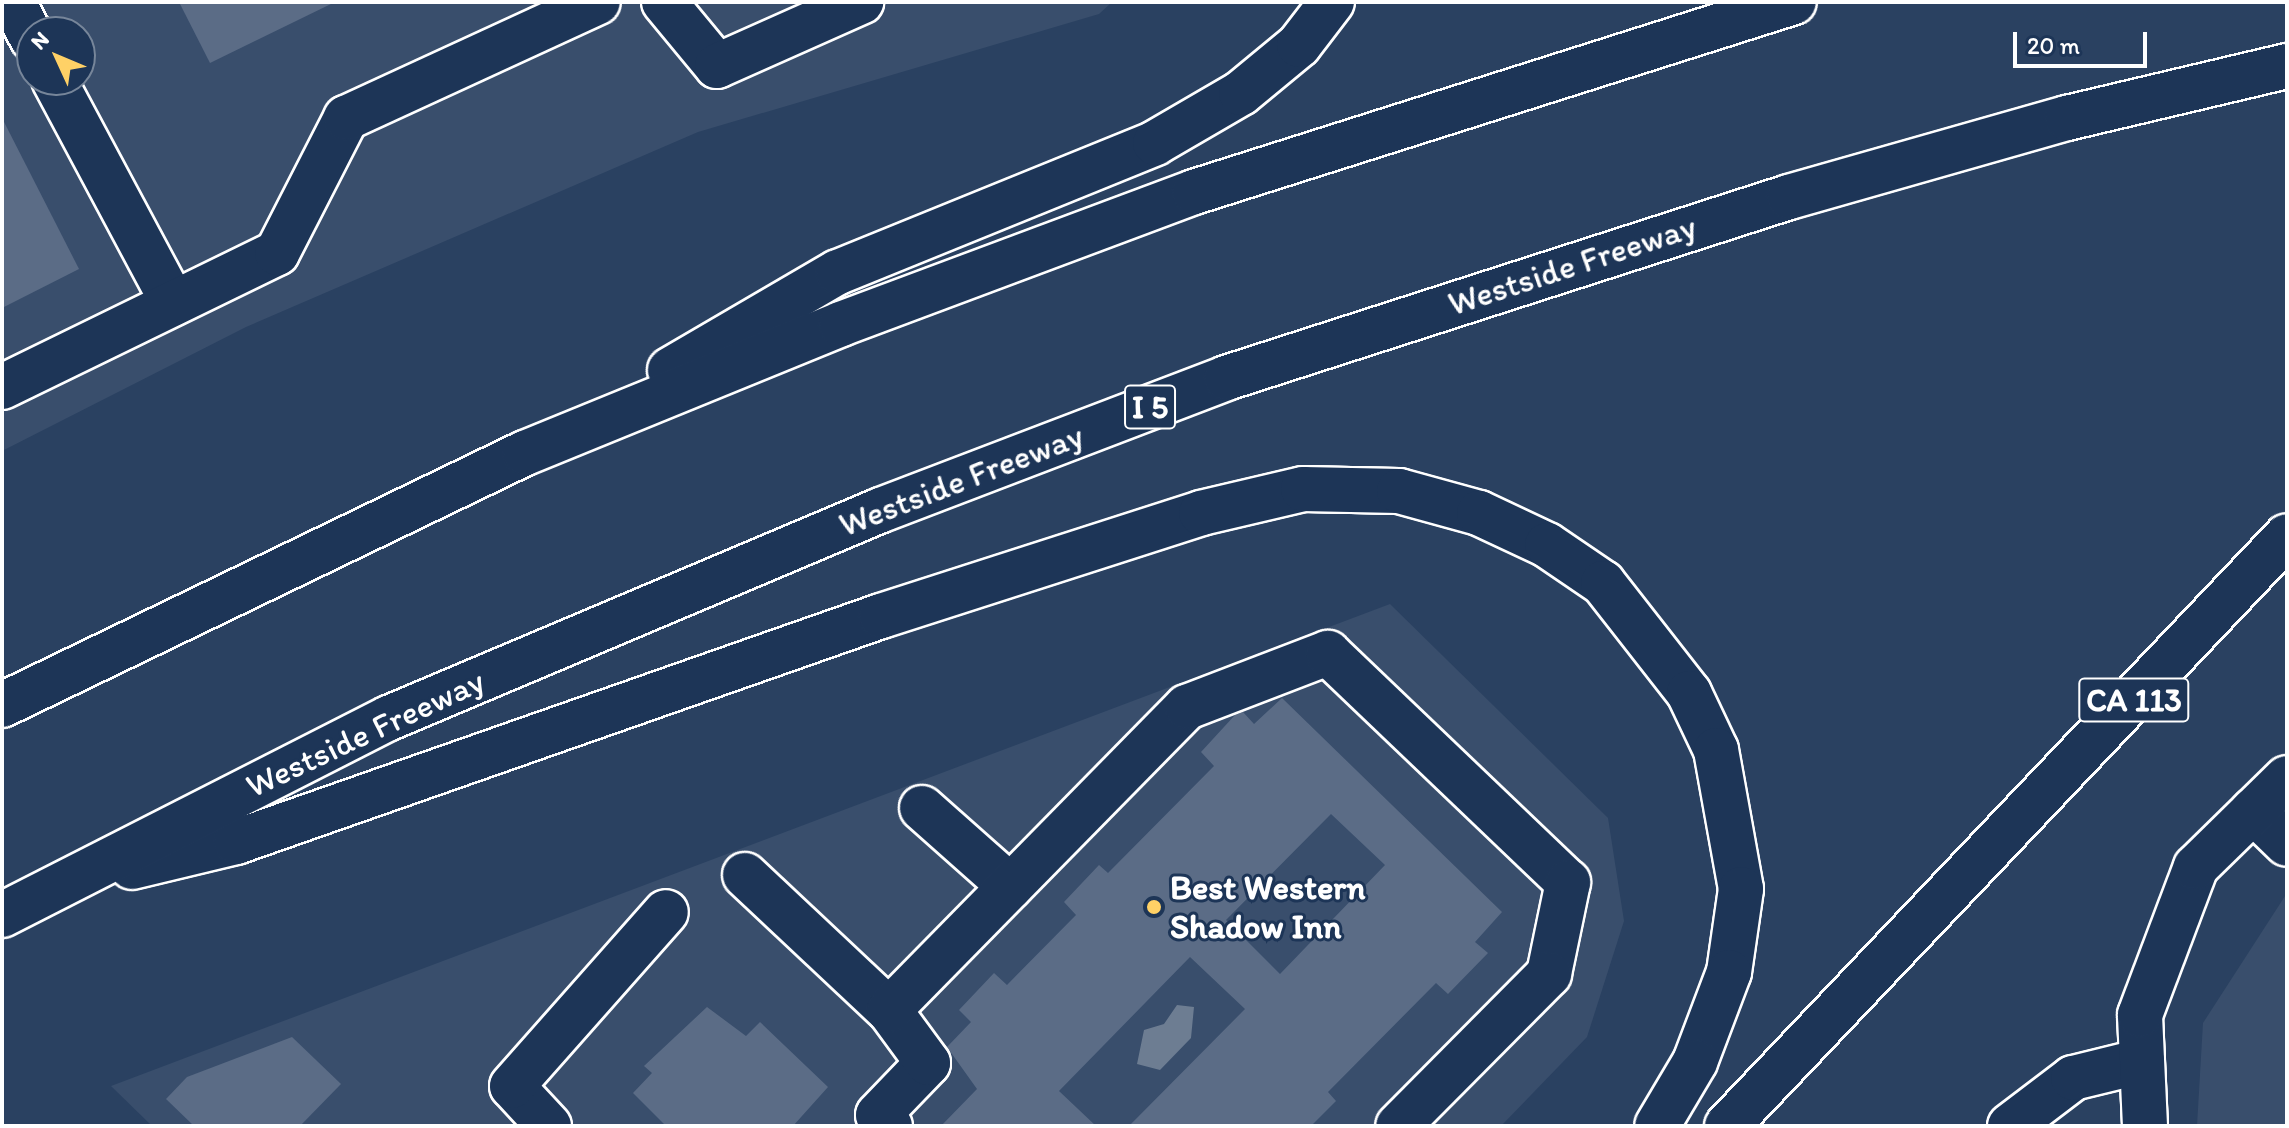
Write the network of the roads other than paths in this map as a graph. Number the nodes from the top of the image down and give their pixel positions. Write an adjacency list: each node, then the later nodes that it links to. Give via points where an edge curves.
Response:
1 (598, 2): 8 (main road, via 346,118 277,253)
2 (664, 2): 3 (main road, via 717,66)
3 (861, 2)
4 (1332, 2): 10 (main road, via 1299,45 1241,93 1155,143 838,272)
5 (1794, 2): 10 (main road, via 1194,192)
6 (2287, 66): 18 (main road, Westside Freeway / I 5, via 2067,118 1789,197 1226,378 567,640 389,718)
7 (63, 96): 8 (main road)
8 (173, 303): 9 (main road)
9 (2, 387)
10 (525, 453): 12 (main road)
11 (2287, 536): 28 (main road, CA 113)
12 (2, 705)
13 (2287, 778): 15 (main road)
14 (922, 808): 19 (main road)
15 (2253, 811): 16 (main road); 23 (main road, via 2196,867 2140,1015)
16 (2287, 844)
17 (745, 875): 22 (main road)
18 (64, 884): 21 (main road, Westside Freeway / I 5); 27 (main road, via 236,842 881,616 1201,513 1303,489 1399,491 1479,513 1547,545 1603,583 1674,670 1716,750 1741,889 1729,972 1695,1062)
19 (1010, 886): 22 (main road); 26 (main road, via 1187,707 1328,653 1568,882 1549,974)
20 (666, 912): 25 (main road, via 512,1086)
21 (2, 915)
22 (889, 1010): 24 (main road, via 928,1063)
23 (2142, 1061): 29 (main road, via 2073,1078); 30 (main road)
24 (878, 1122)
25 (549, 1126)
26 (1398, 1126)
27 (1657, 1126)
28 (1727, 1126)
29 (2010, 1126)
30 (2145, 1126)

